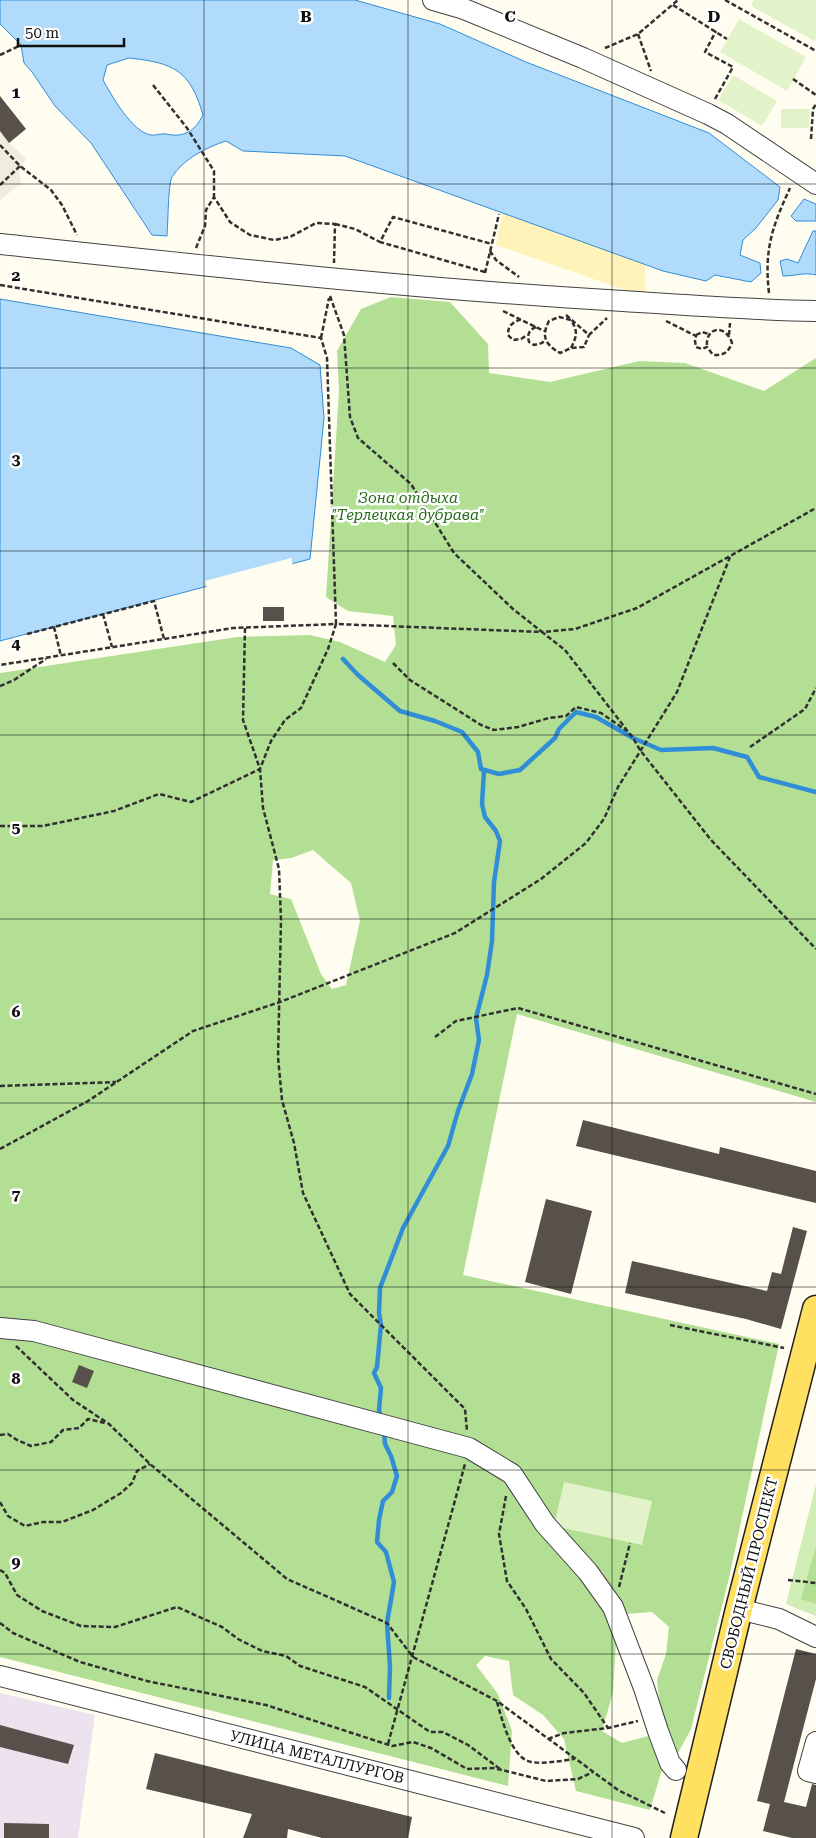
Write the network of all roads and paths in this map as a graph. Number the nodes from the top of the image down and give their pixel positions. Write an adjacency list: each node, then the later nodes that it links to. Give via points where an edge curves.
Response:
1 (433, 0): 13 (street, via 464,9)
2 (678, 0): 5 (path)
3 (725, 0): 6 (path)
4 (732, 0): 6 (path)
5 (673, 5): 7 (path); 8 (path)
6 (734, 5): 11 (path)
7 (716, 31): 9 (path); 19 (path, via 705,52 733,67)
8 (638, 34): 13 (path); 16 (path)
9 (727, 39)
10 (21, 45): 12 (path)
11 (816, 51)
12 (0, 55)
13 (583, 58): 16 (street)
14 (794, 79): 17 (path)
15 (154, 85): 26 (path, via 214,171)
16 (659, 92): 19 (street)
17 (816, 95)
18 (816, 104): 20 (path)
19 (708, 114): 23 (street)
20 (811, 139)
21 (0, 145): 22 (path)
22 (20, 166): 25 (path); 33 (path, via 51,190 62,204)
23 (797, 173): 24 (street); 41 (path, via 779,210 768,244)
24 (816, 184)
25 (0, 185)
26 (214, 197): 28 (path, via 230,222 250,235 274,240 290,237 316,223); 34 (path, via 206,210 205,226 196,248)
27 (499, 214): 31 (path)
28 (335, 224): 29 (path, via 355,229); 37 (path)
29 (380, 242): 31 (path, via 393,217); 35 (path)
30 (0, 244): 33 (street)
31 (492, 244): 32 (path)
32 (490, 251): 35 (path); 39 (path, via 496,260)
33 (86, 252): 34 (street)
34 (182, 264): 37 (street)
35 (485, 272): 38 (path)
36 (0, 285): 51 (path)
37 (332, 288): 38 (street); 51 (path); 61 (path, via 344,334 350,417 358,438 411,484 454,552)
38 (480, 291): 39 (street)
39 (546, 297): 40 (street); 45 (path)
40 (625, 301): 41 (street); 47 (path)
41 (771, 310): 42 (street)
42 (816, 311)
43 (660, 318): 50 (path)
44 (521, 319): 49 (path, via 511,323 508,335 513,340)
45 (571, 320): 47 (path); 52 (path, via 559,317 549,321 544,330); 54 (path, via 577,330)
46 (536, 327): 49 (path)
47 (588, 334): 54 (path, via 584,347)
48 (709, 334): 50 (path, via 702,332); 53 (path); 53 (path, via 723,330 732,343 729,351 722,355 713,354)
49 (527, 335): 52 (path, via 529,342 534,344)
50 (696, 336): 53 (path, via 696,347)
51 (321, 338): 58 (path, via 327,358)
52 (545, 340): 54 (path, via 549,347 560,353)
53 (707, 347)
54 (571, 348)
55 (816, 508): 56 (path)
56 (730, 557): 61 (path, via 637,608 575,629); 73 (path, via 677,692)
57 (103, 614): 59 (path); 63 (path, via 154,600); 64 (path)
58 (336, 624): 60 (path); 61 (path); 74 (path, via 309,692 300,708 285,720 271,741)
59 (54, 627): 62 (path); 65 (path)
60 (245, 628): 63 (path); 74 (path, via 243,720)
61 (542, 632): 71 (path, via 566,650)
62 (27, 634)
63 (164, 639): 64 (path)
64 (112, 647): 65 (path)
65 (61, 656): 66 (path)
66 (46, 658): 68 (path); 69 (path)
67 (393, 663): 71 (path, via 410,680 480,725 494,730 566,716 576,707 601,713)
68 (0, 665)
69 (0, 686)
70 (816, 688): 72 (path, via 805,709)
71 (628, 732): 73 (path)
72 (750, 748)
73 (640, 750): 76 (path, via 711,840); 77 (path, via 598,827 586,842 541,879 456,933)
74 (260, 769): 75 (path, via 191,802 159,794 114,811 43,826); 77 (path, via 263,808 279,869)
75 (0, 826)
76 (816, 950)
77 (280, 1002): 79 (path, via 193,1031); 90 (path, via 278,1056 282,1100 303,1193 350,1294 466,1409)
78 (435, 1036): 81 (path, via 456,1021 518,1008)
79 (118, 1082): 80 (path); 82 (path)
80 (0, 1086)
81 (816, 1094)
82 (0, 1149)
83 (816, 1309): 99 (main road, СВОБОДНЫЙ ПРОСПЕКТ)
84 (670, 1325): 87 (path)
85 (0, 1328): 90 (street, via 34,1331)
86 (14, 1345): 88 (path, via 73,1400)
87 (784, 1348)
88 (109, 1424): 89 (path, via 88,1419 79,1428 63,1430 51,1442 31,1446 8,1434); 91 (path)
89 (0, 1435)
90 (469, 1448): 92 (street); 102 (path)
91 (150, 1464): 93 (path, via 137,1471 132,1483 107,1502 62,1522 25,1526 8,1516); 102 (path, via 287,1579 386,1622)
92 (512, 1474): 98 (street, via 545,1524 588,1572); 107 (path, via 499,1534 507,1581 526,1609 551,1659 584,1693)
93 (0, 1502)
94 (630, 1543): 98 (path)
95 (0, 1570): 105 (path, via 17,1595 42,1611 80,1626 115,1628 176,1607 222,1627 262,1651 286,1656 300,1666 365,1687)
96 (788, 1580): 97 (path)
97 (816, 1583)
98 (613, 1607): 106 (street)
99 (740, 1609): 101 (street, via 779,1619); 118 (main road, СВОБОДНЫЙ ПРОСПЕКТ)
100 (0, 1624): 110 (path, via 13,1633 80,1662 147,1681 266,1704)
101 (816, 1636)
102 (412, 1658): 104 (path); 105 (path)
103 (0, 1676): 117 (street, УЛИЦА МЕТАЛЛУРГОВ)
104 (497, 1701): 108 (path); 111 (path, via 507,1735 520,1755 529,1762)
105 (397, 1710): 110 (path); 112 (path, via 430,1732 443,1732 468,1745)
106 (654, 1718): 107 (path); 113 (street)
107 (608, 1728): 108 (path)
108 (548, 1738): 111 (path)
109 (816, 1742): 115 (street, via 808,1771)
110 (388, 1744): 112 (path, via 413,1742 431,1748 467,1769)
111 (576, 1759): 114 (path)
112 (501, 1770): 114 (path, via 546,1781 578,1779)
113 (676, 1770)
114 (593, 1772): 116 (path, via 618,1790)
115 (816, 1773)
116 (665, 1813)
117 (634, 1838)
118 (684, 1838)

